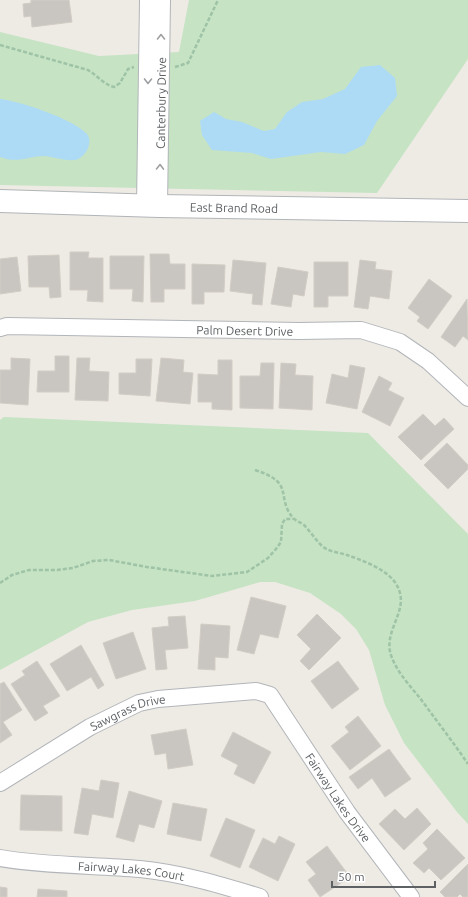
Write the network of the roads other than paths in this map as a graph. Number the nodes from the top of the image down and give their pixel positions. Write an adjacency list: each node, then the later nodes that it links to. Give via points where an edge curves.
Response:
1 (148, 0): 3 (street, Canterbury Drive)
2 (162, 0): 3 (street, Canterbury Drive, one-way to 2)
3 (155, 68): 5 (street, Canterbury Drive)
4 (0, 201): 5 (main road, East Brand Road)
5 (152, 206): 6 (main road, East Brand Road)
6 (468, 211)
7 (0, 328): 8 (street, Palm Desert Drive, via 7,326 299,332 361,330 400,342 428,361)
8 (468, 398)
9 (270, 695): 10 (street, Sawgrass Drive, via 256,691 158,699 139,703 90,727); 13 (street, Fairway Lakes Drive, via 347,812)
10 (0, 783)
11 (0, 858): 12 (street, Fairway Lakes Court, via 25,862 142,869 189,878)
12 (260, 897)
13 (410, 897)

